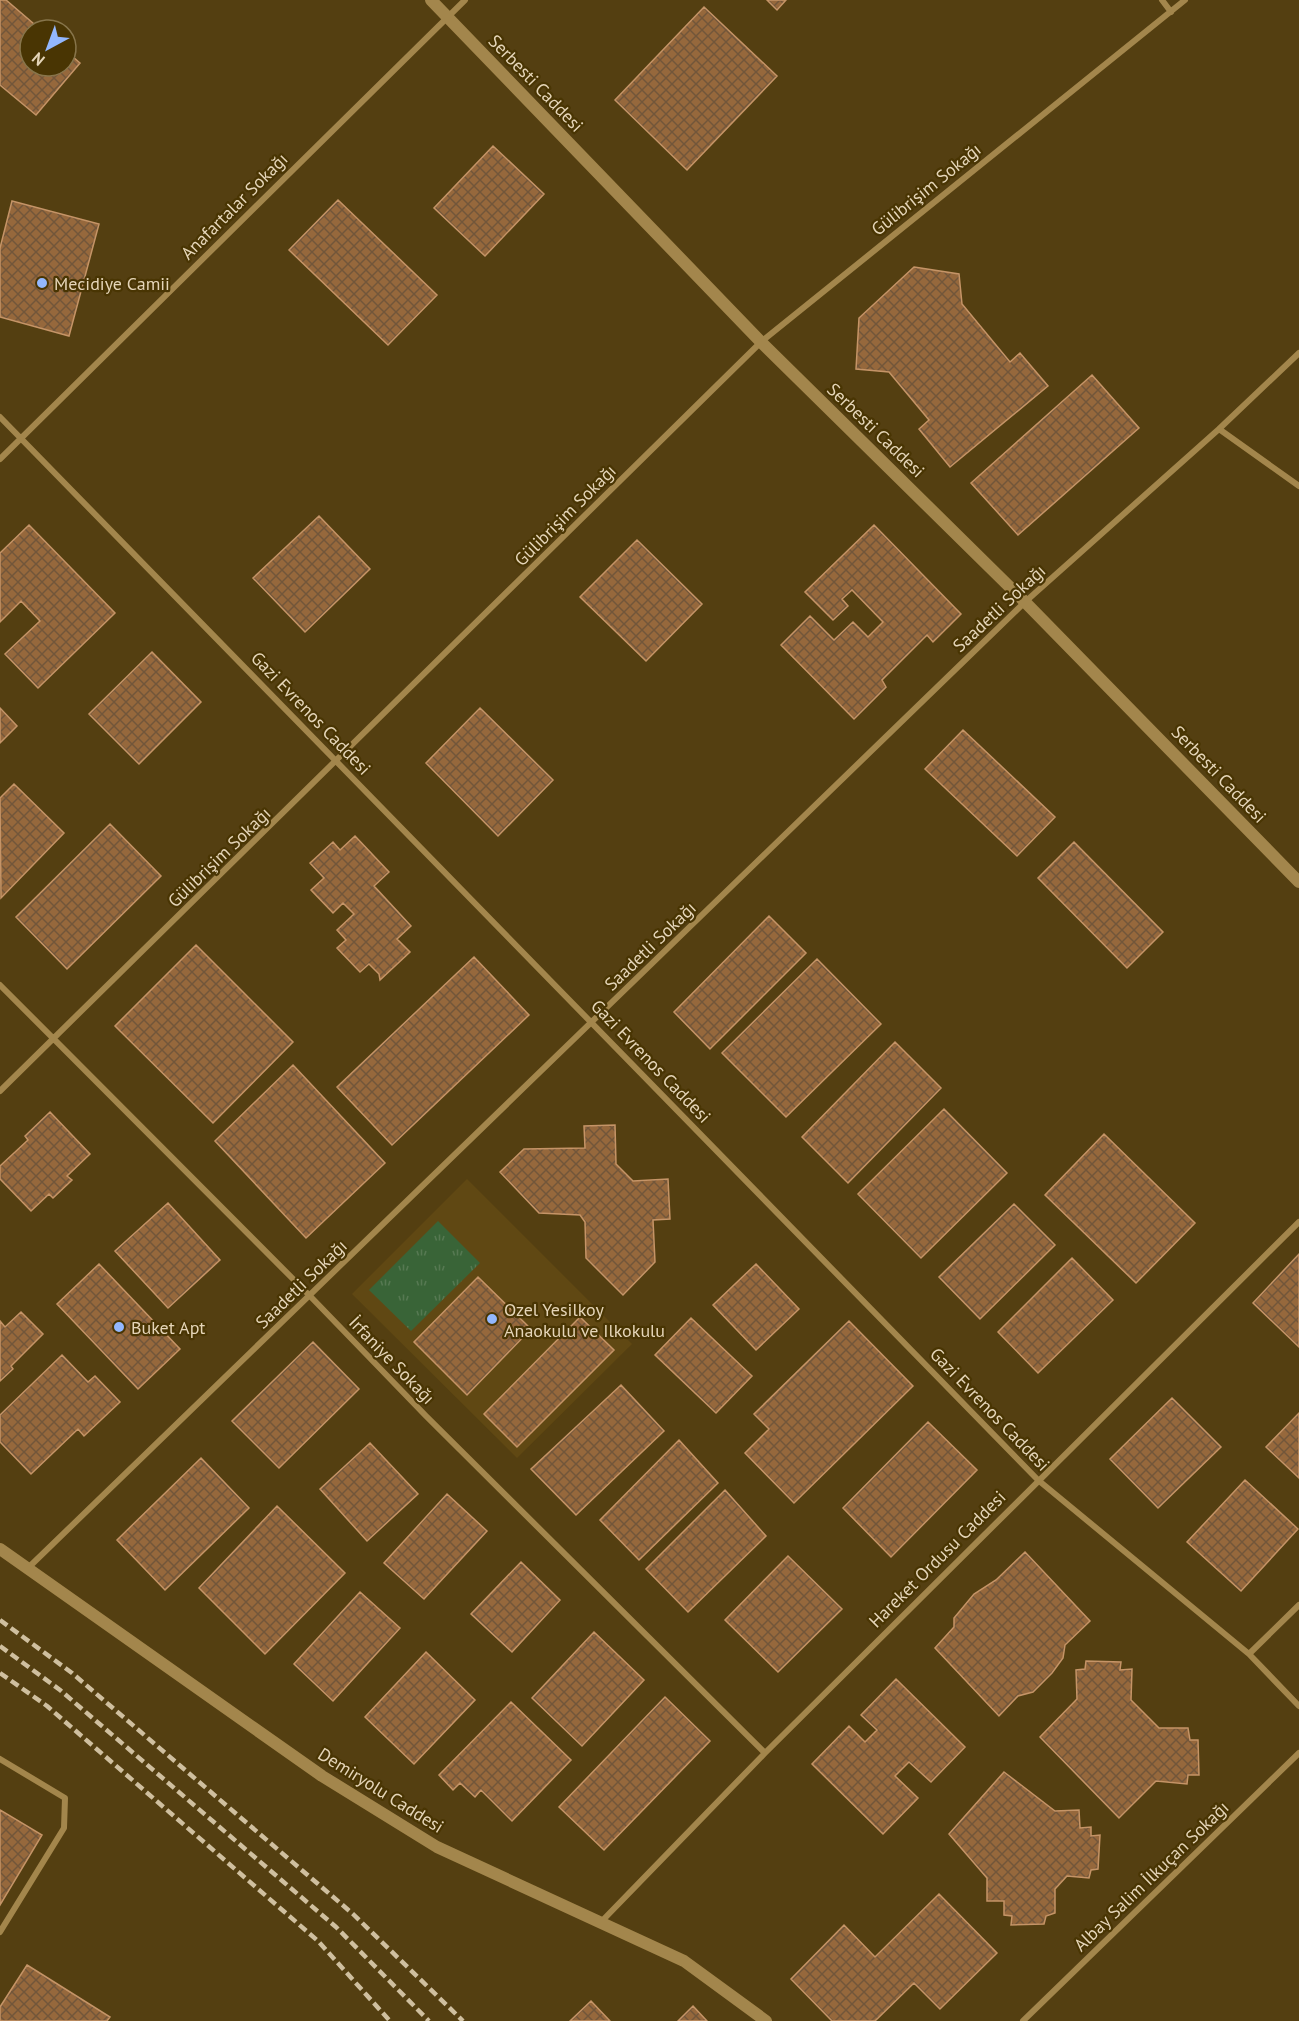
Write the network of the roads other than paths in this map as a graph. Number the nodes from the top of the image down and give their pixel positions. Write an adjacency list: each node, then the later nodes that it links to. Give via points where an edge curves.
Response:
1 (431, 0): 6 (main road, Serbesti Caddesi)
2 (465, 0): 6 (street, Anafartalar Sokağı)
3 (1162, 0): 5 (street)
4 (1185, 0): 5 (street, Gülibrişim Sokağı)
5 (1171, 12): 7 (street, Gülibrişim Sokağı)
6 (447, 17): 7 (main road, Serbesti Caddesi); 11 (street, Anafartalar Sokağı)
7 (761, 342): 14 (main road, Serbesti Caddesi); 15 (street, Gülibrişim Sokağı)
8 (1299, 353): 10 (street, Saadetli Sokağı)
9 (0, 417): 11 (street, Gazi Evrenos Caddesi)
10 (1219, 429): 13 (street); 14 (street, Saadetli Sokağı)
11 (21, 438): 12 (street, Anafartalar Sokağı); 15 (street, Gazi Evrenos Caddesi)
12 (0, 459)
13 (1299, 486)
14 (1025, 602): 16 (main road, Serbesti Caddesi); 18 (street, Saadetli Sokağı)
15 (338, 762): 18 (street, Gazi Evrenos Caddesi); 19 (street, Gülibrişim Sokağı)
16 (1299, 882)
17 (0, 986): 19 (street, İrfaniye Sokağı)
18 (592, 1023): 22 (street, Saadetli Sokağı); 23 (street, Gazi Evrenos Caddesi)
19 (52, 1041): 20 (street, Gülibrişim Sokağı); 22 (street, İrfaniye Sokağı)
20 (0, 1091)
21 (1299, 1222): 23 (street, Hareket Ordusu Caddesi)
22 (310, 1296): 25 (street, Saadetli Sokağı); 29 (street, İrfaniye Sokağı)
23 (1038, 1480): 27 (street, Gazi Evrenos Caddesi); 29 (street, Hareket Ordusu Caddesi)
24 (0, 1549): 25 (main road, Demiryolu Caddesi)
25 (28, 1568): 32 (main road, Demiryolu Caddesi, via 341,1788 437,1847)
26 (1299, 1605): 27 (street)
27 (1249, 1654): 28 (street, Gazi Evrenos Caddesi)
28 (1299, 1706)
29 (765, 1753): 32 (street, Hareket Ordusu Caddesi)
30 (1299, 1753): 35 (street, Albay Salim İlkuçan Sokağı)
31 (0, 1759): 33 (street, via 65,1798 64,1828)
32 (601, 1922): 34 (main road, Demiryolu Caddesi, via 684,1962)
33 (0, 1932)
34 (766, 2021)
35 (1023, 2021)

